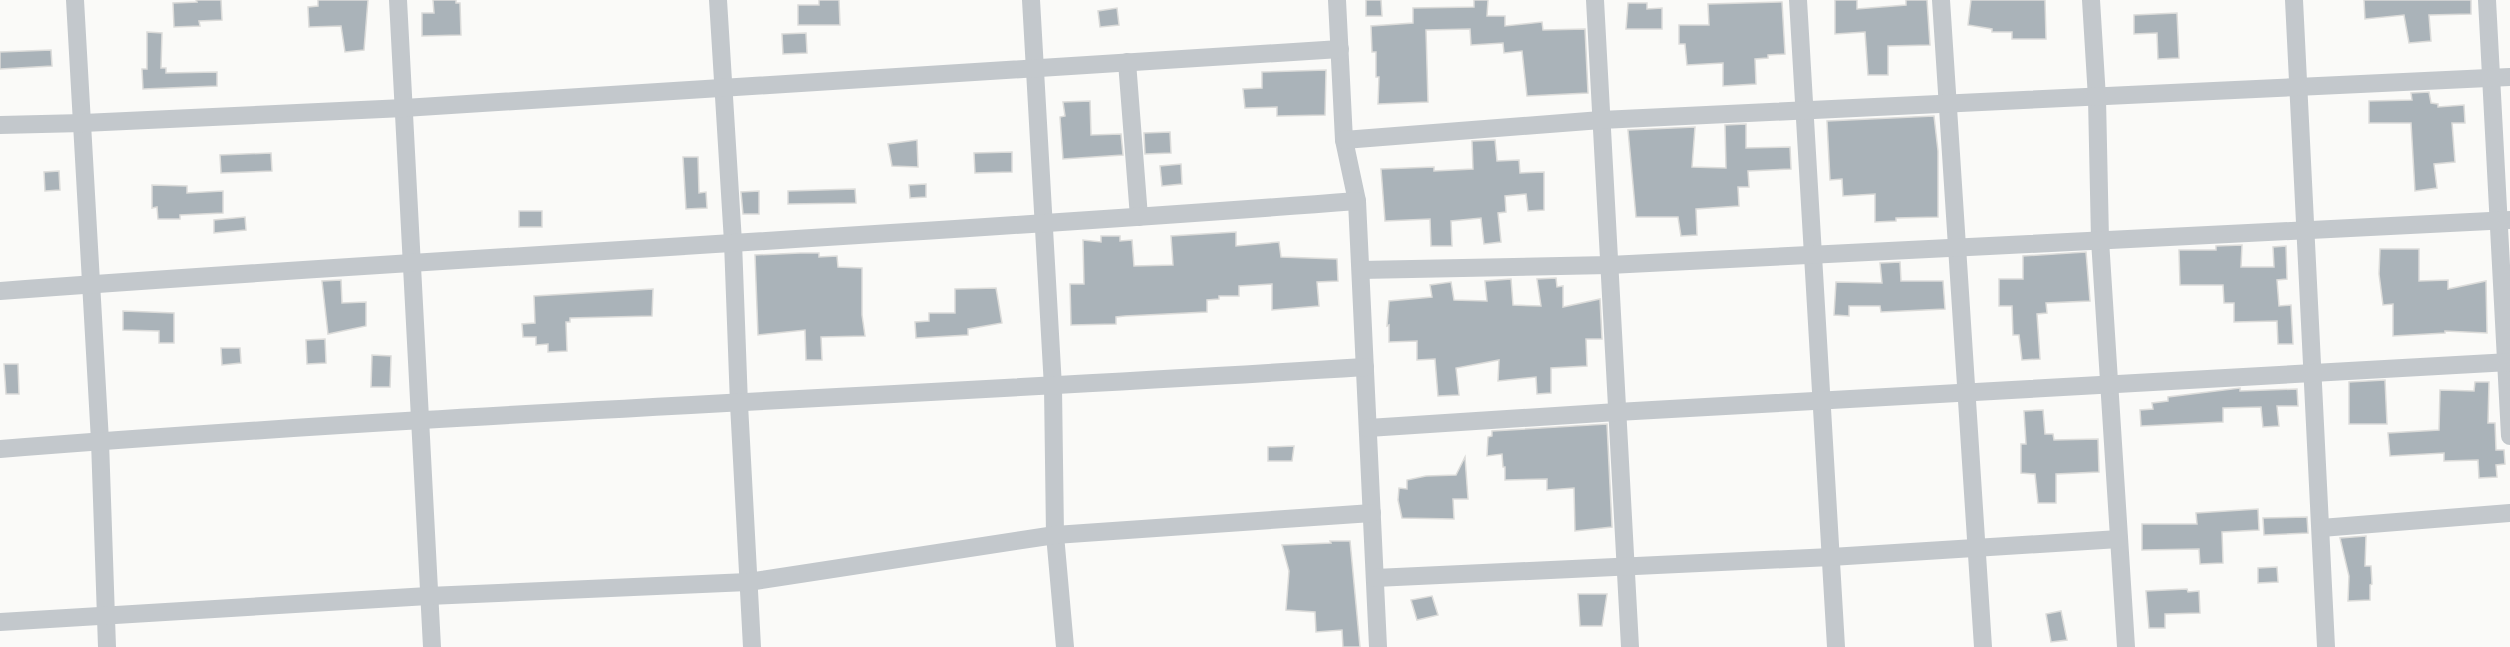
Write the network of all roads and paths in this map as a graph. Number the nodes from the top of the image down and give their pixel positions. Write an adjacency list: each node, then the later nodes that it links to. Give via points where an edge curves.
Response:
1 (75, 0): 24 (street)
2 (398, 0): 21 (street)
3 (718, 0): 17 (street)
4 (1031, 0): 14 (street)
5 (1337, 0): 12 (street)
6 (1595, 0): 23 (street)
7 (1798, 0): 22 (street)
8 (1941, 0): 20 (street)
9 (2091, 0): 19 (street)
10 (2294, 0): 18 (street)
11 (2487, 0): 16 (street)
12 (1340, 49): 13 (street); 26 (street)
13 (1127, 62): 14 (street); 28 (street)
14 (1035, 68): 17 (street); 30 (street)
15 (2510, 77): 16 (street)
16 (2491, 78): 18 (street); 29 (street)
17 (722, 86): 21 (street); 33 (street)
18 (2298, 88): 19 (street); 31 (street)
19 (2097, 98): 20 (street); 32 (street)
20 (1948, 105): 22 (street); 34 (street)
21 (404, 108): 24 (street); 36 (street)
22 (1805, 112): 23 (street); 35 (street)
23 (1601, 120): 26 (street); 37 (street)
24 (83, 123): 25 (street); 39 (street)
25 (0, 125)
26 (1344, 140): 27 (street)
27 (1357, 201): 28 (street); 38 (street)
28 (1139, 217): 30 (street)
29 (2504, 220): 31 (street); 41 (street)
30 (1044, 224): 33 (street); 45 (street)
31 (2305, 230): 32 (street); 43 (street)
32 (2100, 240): 34 (street); 44 (street)
33 (733, 242): 36 (street); 48 (street)
34 (1957, 248): 35 (street); 46 (street)
35 (1813, 255): 37 (street); 47 (street)
36 (412, 263): 39 (street); 50 (street)
37 (1609, 265): 38 (street); 49 (street)
38 (1360, 270): 42 (street)
39 (91, 284): 40 (street); 53 (street)
40 (0, 291)
41 (2508, 362): 43 (street); 52 (street)
42 (1365, 367): 45 (street); 51 (street)
43 (2313, 374): 44 (street); 57 (street)
44 (2109, 385): 46 (street); 59 (street)
45 (1053, 387): 48 (street); 58 (street)
46 (1966, 393): 47 (street); 60 (street)
47 (1822, 401): 49 (street); 61 (street)
48 (739, 404): 50 (street); 64 (street)
49 (1617, 412): 51 (street); 62 (street)
50 (421, 419): 53 (street); 65 (street)
51 (1368, 428): 55 (street)
52 (2510, 436)
53 (100, 441): 54 (street); 66 (street)
54 (0, 449)
55 (1372, 513): 58 (street); 63 (street)
56 (2510, 513): 57 (street)
57 (2320, 528): 77 (street)
58 (1055, 535): 64 (street); 71 (street)
59 (2119, 539): 60 (street); 76 (street)
60 (1977, 548): 61 (street); 75 (street)
61 (1831, 557): 62 (street); 74 (street)
62 (1625, 567): 63 (street); 73 (street)
63 (1375, 578): 72 (street)
64 (748, 582): 65 (street); 70 (street)
65 (428, 596): 66 (street); 69 (street)
66 (105, 615): 67 (street); 68 (street)
67 (0, 622)
68 (107, 647)
69 (432, 647)
70 (752, 647)
71 (1065, 647)
72 (1378, 647)
73 (1630, 647)
74 (1836, 647)
75 (1983, 647)
76 (2126, 647)
77 (2326, 647)

